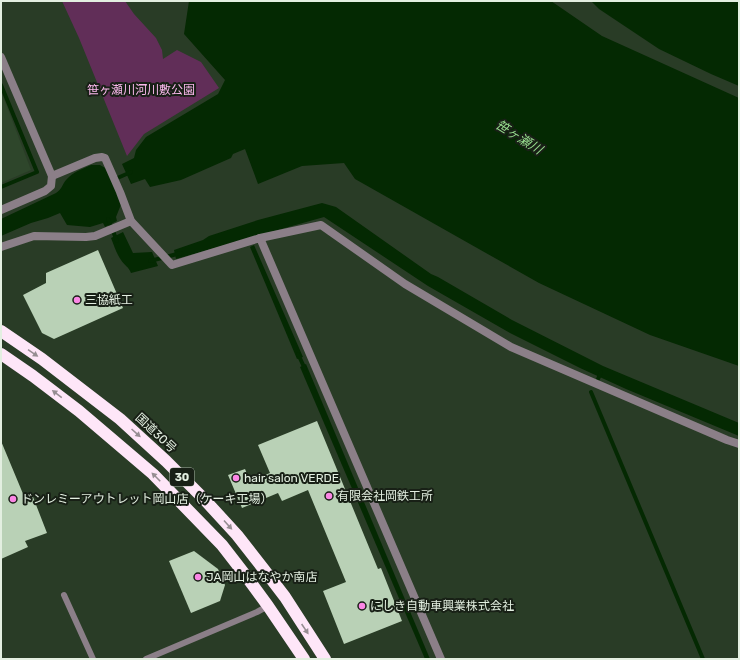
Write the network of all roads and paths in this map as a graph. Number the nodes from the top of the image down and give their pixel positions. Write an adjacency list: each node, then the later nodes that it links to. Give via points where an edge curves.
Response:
1 (1, 57): 2 (street)
2 (52, 176): 3 (street, via 51,186 45,191); 4 (street, via 102,156)
3 (1, 210)
4 (131, 221): 5 (street, via 172,265); 6 (street, via 95,236 34,236)
5 (254, 240): 9 (street, via 321,225 405,284 511,347); 16 (street)
6 (1, 247)
7 (1, 331): 15 (highway, 国道30号 / 30, one-way to 15, via 120,419 199,494 237,536 285,597)
8 (1, 354): 11 (highway, 30, one-way to 8, via 222,545 153,474 79,411)
9 (739, 444)
10 (64, 595): 12 (lane)
11 (268, 606): 13 (lane); 14 (highway, 30)
12 (93, 659)
13 (146, 659)
14 (304, 659)
15 (325, 659)
16 (441, 659)

